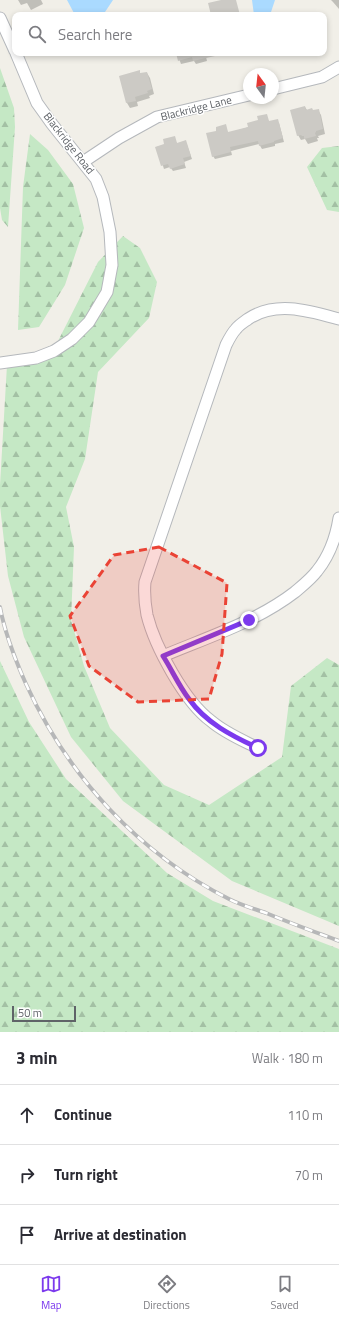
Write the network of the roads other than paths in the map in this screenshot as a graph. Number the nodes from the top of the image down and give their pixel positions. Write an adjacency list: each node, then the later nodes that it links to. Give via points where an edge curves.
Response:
1 (0, 18): 2 (street, Blackridge Road)
2 (12, 44)
3 (18, 56): 7 (street, Blackridge Road, via 37,103)
4 (339, 67): 5 (street, via 322,77)
5 (279, 88)
6 (243, 96): 7 (street, Blackridge Lane, via 157,117 118,138)
7 (83, 162): 9 (street, Blackridge Road, via 96,179 105,204 112,266 107,292 89,322 72,339 54,351 36,358)
8 (339, 320): 11 (street, via 303,310 265,311 236,327 226,345 145,582 147,615)
9 (0, 364)
10 (339, 518): 11 (street, via 329,552 317,572 297,590 249,620)
11 (163, 656): 12 (street, via 189,699 210,721)
12 (258, 748)

